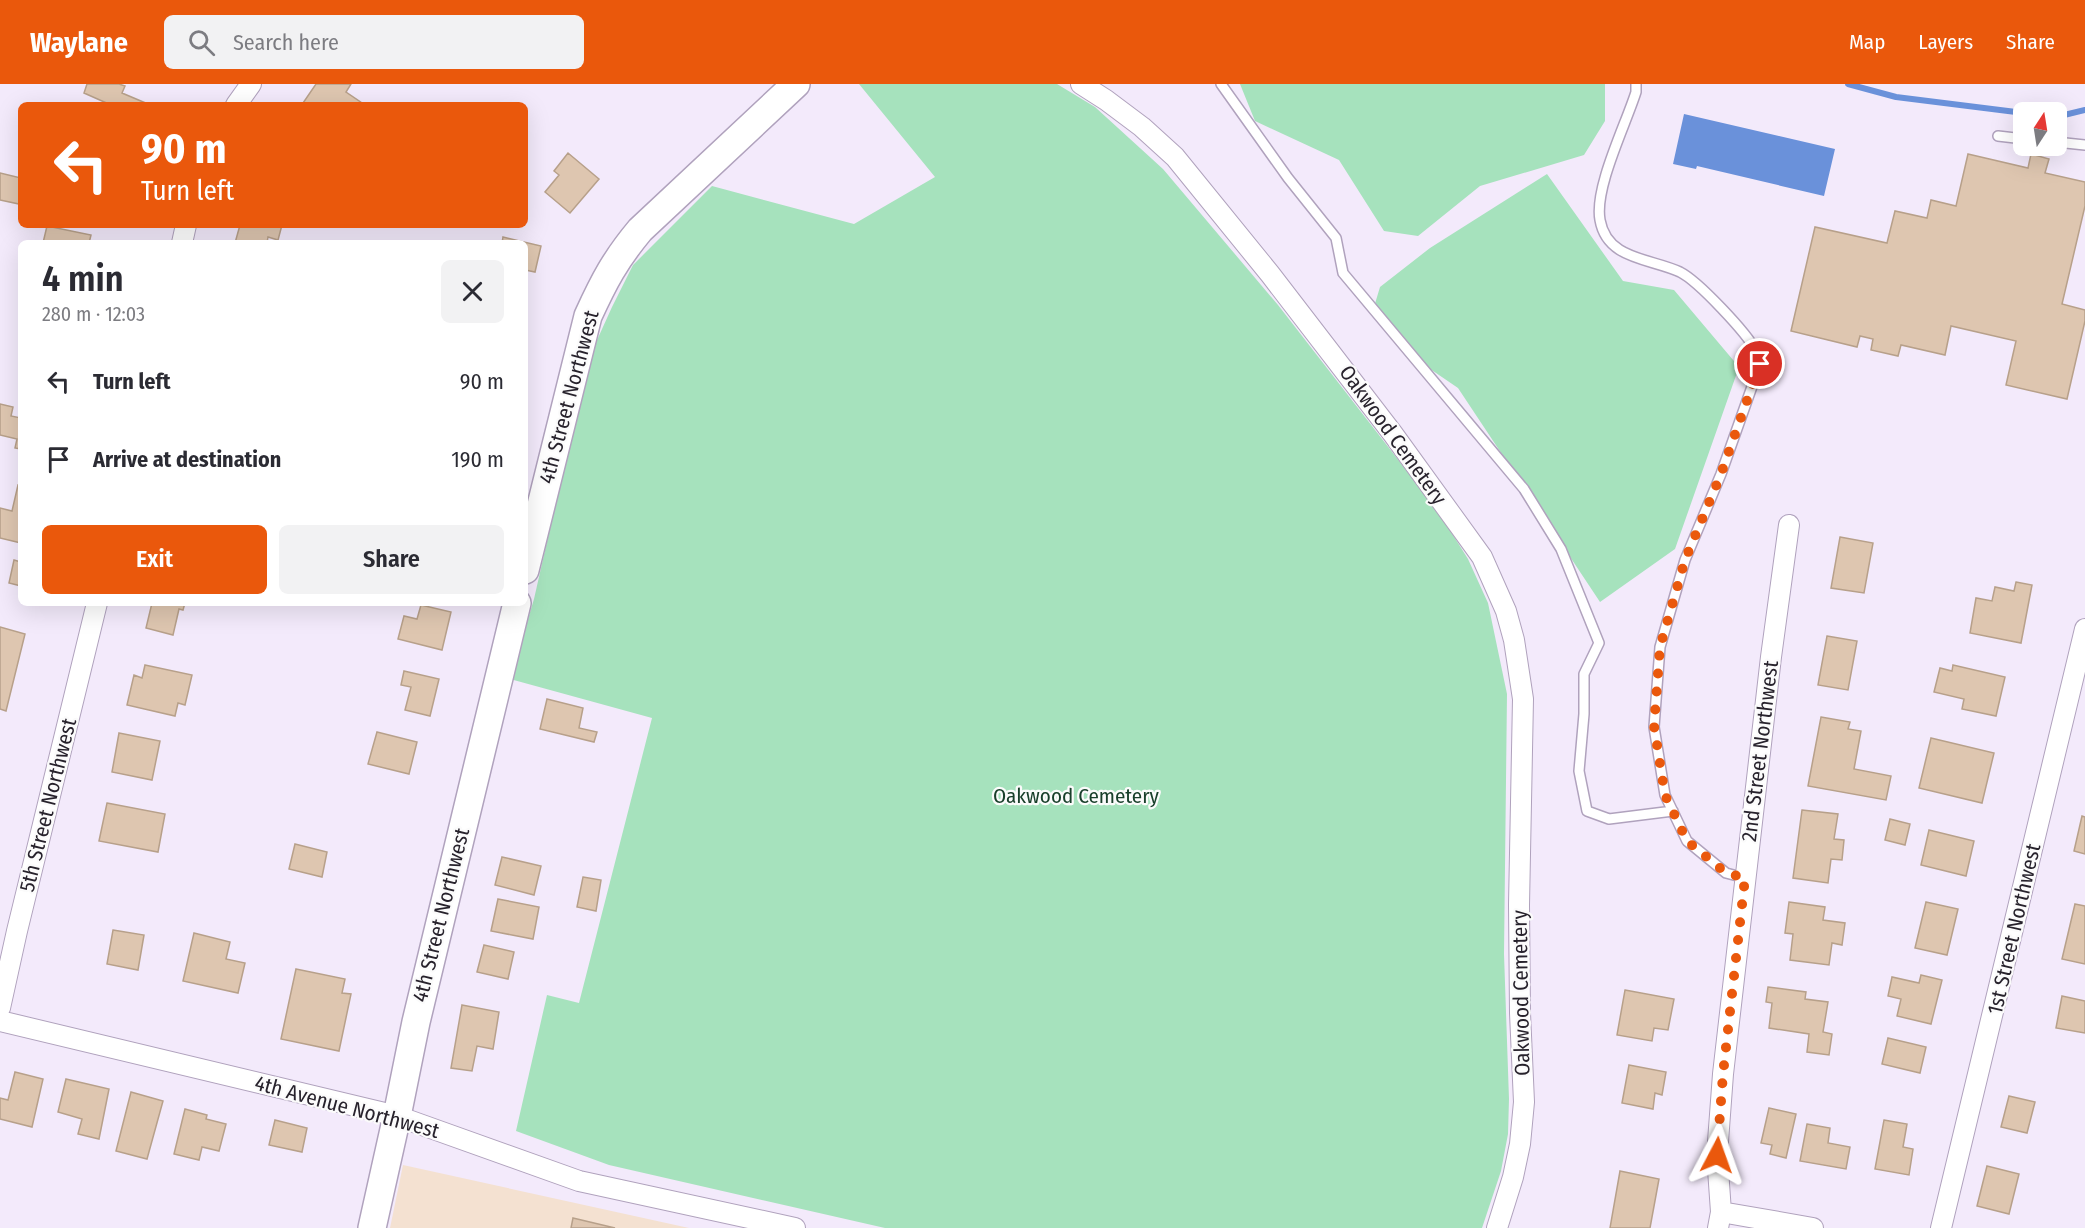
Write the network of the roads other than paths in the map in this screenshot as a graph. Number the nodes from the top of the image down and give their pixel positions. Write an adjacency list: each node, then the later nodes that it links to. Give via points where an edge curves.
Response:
1 (251, 84): 6 (street)
2 (796, 84): 12 (main road, 4th Street Northwest, via 640,230 606,276 588,316)
3 (1081, 84): 24 (street, Oakwood Cemetery, via 1142,127 1175,157 1270,274 1482,557 1506,611 1523,699 1519,916 1524,1102 1518,1155)
4 (1221, 84): 16 (lane, via 1336,238 1343,273 1524,489 1561,549 1599,643 1584,674 1579,771 1587,812 1609,819)
5 (1636, 84): 16 (lane, via 1603,189 1599,218 1605,236 1633,258 1680,272 1695,282 1747,337 1760,364 1685,560 1660,647 1654,726 1665,795)
6 (238, 102)
7 (1998, 136): 8 (lane)
8 (2013, 138)
9 (2067, 143): 10 (lane)
10 (2085, 145)
11 (1789, 525): 17 (street, 2nd Street Northwest)
12 (528, 558)
13 (96, 606): 18 (street, 5th Street Northwest)
14 (516, 606): 20 (main road, 4th Street Northwest)
15 (2085, 629): 26 (street, 1st Street Northwest)
16 (1673, 811): 17 (lane, via 1687,841 1726,873)
17 (1745, 878): 21 (street, 2nd Street Northwest, via 1722,1085 1717,1155)
18 (0, 1008)
19 (0, 1021): 20 (street, 4th Avenue Northwest)
20 (397, 1116): 22 (main road, 4th Street Northwest); 23 (street, 4th Avenue Northwest, via 579,1181)
21 (1719, 1220): 25 (street)
22 (372, 1228)
23 (795, 1228)
24 (1497, 1228)
25 (1813, 1228)
26 (1941, 1228)

